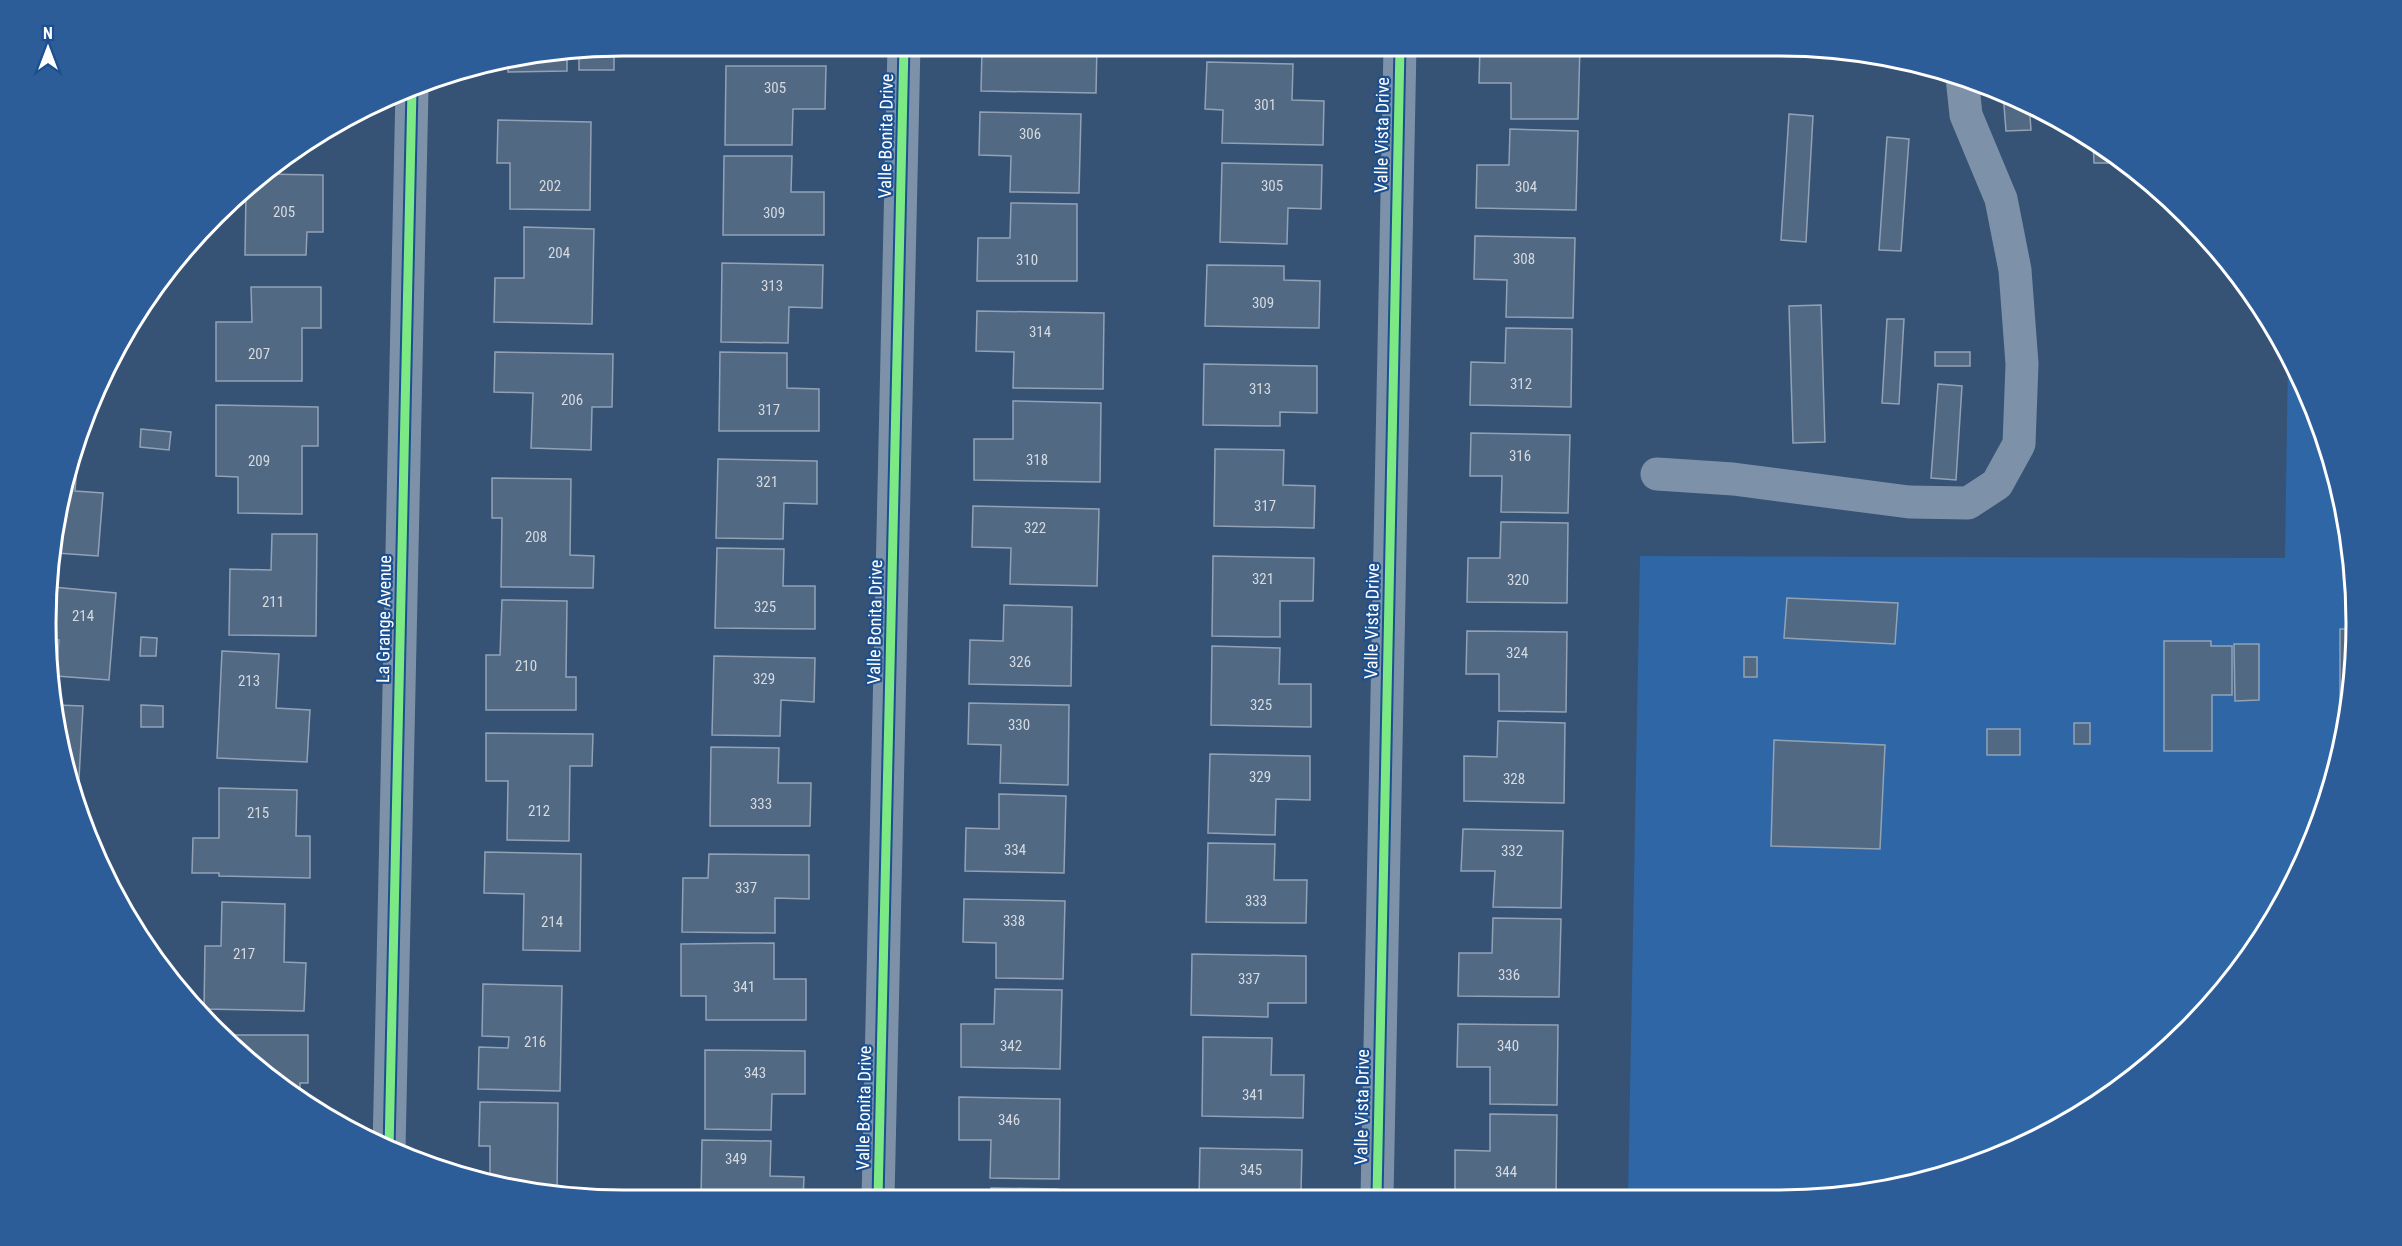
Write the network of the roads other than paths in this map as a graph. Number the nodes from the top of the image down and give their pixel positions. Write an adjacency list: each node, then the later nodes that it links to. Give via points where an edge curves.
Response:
1 (904, 56): 7 (street, Valle Bonita Drive)
2 (1400, 56): 8 (street, Valle Vista Drive)
3 (1963, 87): 5 (street, via 1966,115 2001,199 2015,270 2022,364 2019,444 1996,484 1968,503 1910,502 1733,479)
4 (412, 97): 6 (street, La Grange Avenue)
5 (1657, 474)
6 (389, 1140)
7 (878, 1190)
8 (1377, 1190)

